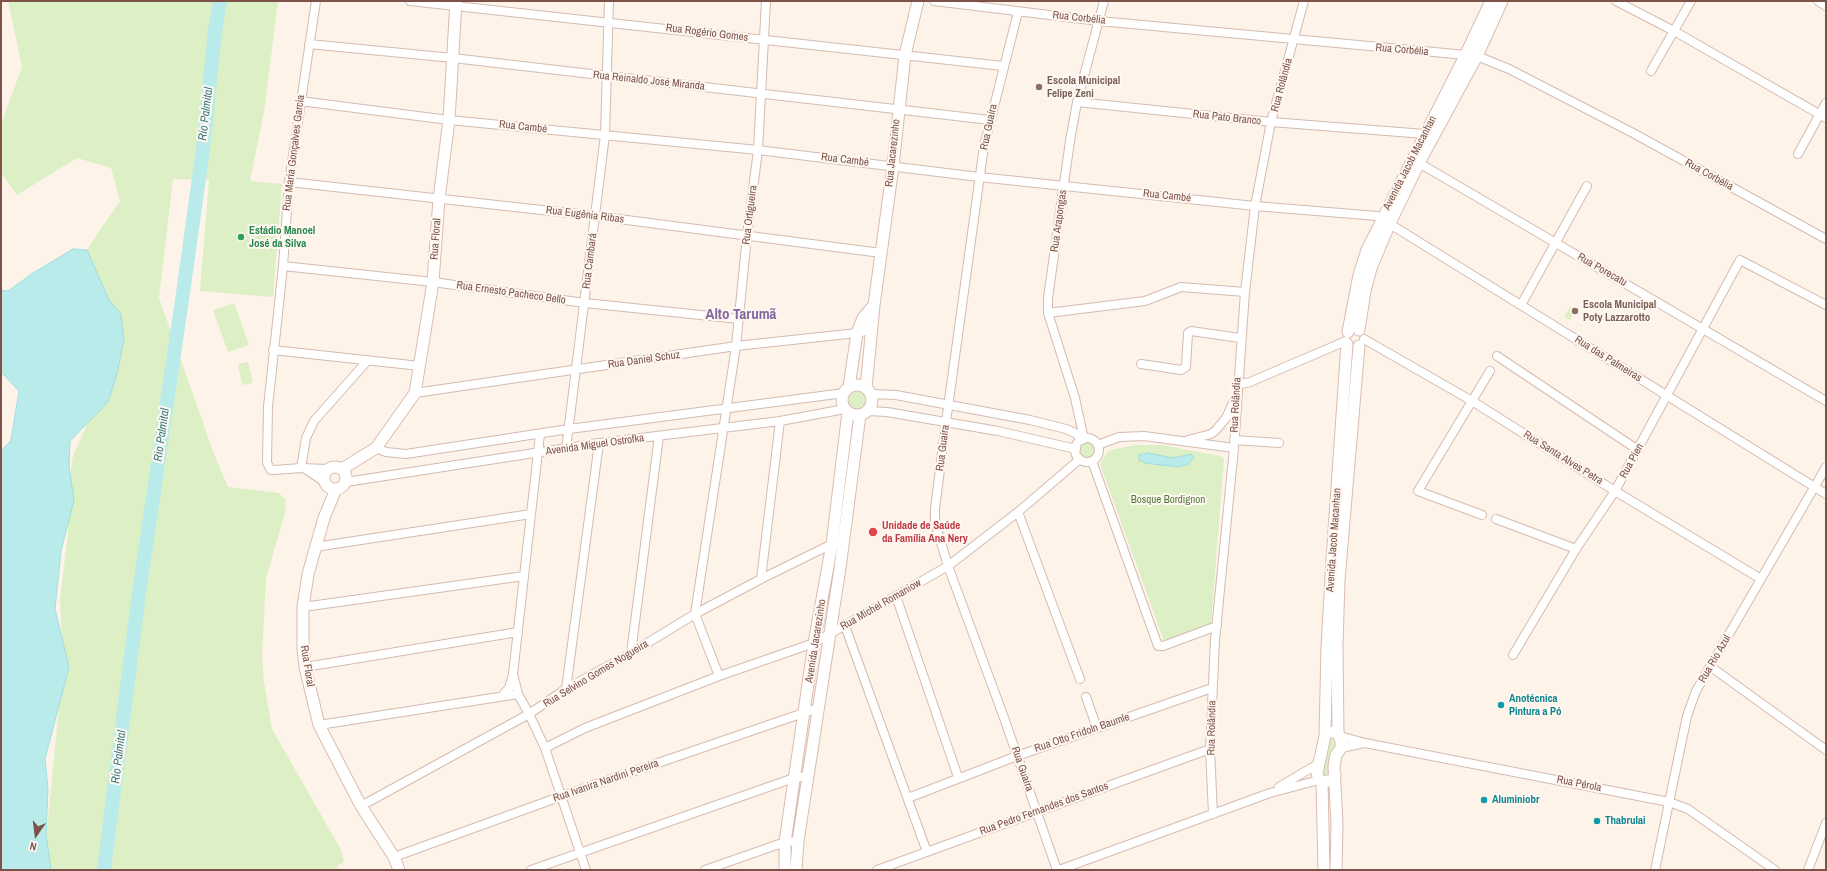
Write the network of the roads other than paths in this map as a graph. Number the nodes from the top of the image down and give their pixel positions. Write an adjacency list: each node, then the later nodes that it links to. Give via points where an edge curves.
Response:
1 (316, 1): 22 (street, Rua Maria Gonçalves Garcia)
2 (410, 1): 14 (street, Rua Rogério Gomes)
3 (609, 1): 18 (street, Rua Cambará)
4 (766, 1): 20 (street, Rua Ortigueira)
5 (918, 1): 23 (street, Rua Jacarezinho)
6 (934, 1): 16 (street, Rua Corbélia)
7 (1104, 1): 17 (street, Rua Arapongas)
8 (1304, 1): 21 (street, Rua Rolândia)
9 (1491, 1): 24 (street, Avenida Jacob Macanhan)
10 (1502, 1): 24 (street, Avenida Jacob Macanhan)
11 (1616, 1): 19 (street)
12 (1691, 1): 19 (street)
13 (1818, 1): 15 (street)
14 (455, 4): 18 (street, Rua Rogério Gomes); 25 (street, Rua Floral)
15 (1826, 6)
16 (1018, 12): 17 (street, Rua Corbélia); 26 (street, Rua Guaíra)
17 (1099, 21): 21 (street, Rua Corbélia); 31 (street, Rua Arapongas)
18 (608, 22): 20 (street, Rua Rogério Gomes); 28 (street, Rua Cambará)
19 (1674, 31): 27 (street); 34 (street)
20 (765, 40): 23 (street, Rua Rogério Gomes); 29 (street, Rua Ortigueira)
21 (1294, 40): 24 (street, Rua Corbélia); 37 (street, Rua Rolândia)
22 (309, 44): 25 (street, Rua Reinaldo José Miranda); 30 (street, Rua Maria Gonçalves Garcia)
23 (905, 55): 26 (street, Rua Rogério Gomes); 33 (street, Rua Jacarezinho)
24 (1471, 56): 38 (street, Avenida Jacob Macanhan); 42 (street, Avenida Jacob Macanhan); 53 (street, Rua Corbélia, via 1509,69 1633,133)
25 (453, 58): 28 (street, Rua Reinaldo José Miranda); 35 (street, Rua Floral)
26 (1003, 66): 36 (street, Rua Guaíra)
27 (1651, 71)
28 (606, 77): 29 (street, Rua Reinaldo José Miranda); 39 (street, Rua Cambará)
29 (762, 94): 33 (street, Rua Reinaldo José Miranda); 40 (street, Rua Ortigueira)
30 (300, 101): 35 (street, Rua Cambé); 45 (street, Rua Maria Gonçalves Garcia)
31 (1077, 102): 37 (street, Rua Pato Branco); 46 (street, Rua Arapongas)
32 (1826, 104): 34 (street)
33 (898, 108): 36 (street, Rua Reinaldo José Miranda); 43 (street, Rua Jacarezinho)
34 (1823, 116): 41 (street)
35 (449, 120): 39 (street, Rua Cambé); 48 (street, Rua Floral)
36 (990, 120): 44 (street, Rua Guaíra)
37 (1271, 122): 38 (street, Rua Pato Branco); 49 (street, Rua Rolândia)
38 (1425, 134): 51 (street, Avenida Jacob Macanhan)
39 (605, 135): 40 (street, Rua Cambé); 50 (street, Rua Cambará)
40 (758, 150): 43 (street, Rua Cambé); 52 (street, Rua Ortigueira)
41 (1798, 154)
42 (1419, 163): 51 (street, Avenida Jacob Macanhan); 54 (street, Rua Porecatu)
43 (892, 166): 44 (street, Rua Cambé); 55 (street, Rua Jacarezinho)
44 (979, 176): 46 (street, Rua Cambé); 87 (street, Rua Guaíra)
45 (289, 182): 48 (street, Rua Eugênia Ribas); 56 (street, Rua Maria Gonçalves Garcia)
46 (1064, 185): 49 (street, Rua Cambé); 63 (street, Rua Arapongas)
47 (1587, 186): 54 (street)
48 (439, 199): 50 (street, Rua Eugênia Ribas); 57 (street, Rua Floral)
49 (1256, 206): 51 (street, Rua Cambé, via 1377,216); 58 (street, Rua Rolândia)
50 (596, 216): 52 (street, Rua Eugênia Ribas); 59 (street, Rua Cambará)
51 (1386, 221): 61 (street, Rua das Palmeiras); 69 (street, Avenida Jacob Macanhan, via 1367,250 1359,275); 70 (street, Avenida Jacob Macanhan, via 1365,291)
52 (747, 236): 55 (street, Rua Eugênia Ribas); 64 (street, Rua Ortigueira)
53 (1826, 239)
54 (1557, 243): 61 (street); 66 (street, Rua Porecatu)
55 (881, 253): 60 (street, Rua Jacarezinho)
56 (283, 266): 57 (street, Rua Ernesto Pacheco Bello); 72 (street, Rua Maria Gonçalves Garcia)
57 (433, 282): 59 (street, Rua Ernesto Pacheco Bello); 76 (street, Rua Floral)
58 (1244, 292): 63 (street, via 1181,287 1145,301); 68 (street, Rua Rolândia)
59 (585, 303): 64 (street, Rua Ernesto Pacheco Bello); 77 (street, Rua Cambará)
60 (874, 305): 65 (street, Rua Jacarezinho); 67 (street, via 863,318)
61 (1521, 305): 84 (street, Rua das Palmeiras)
62 (1826, 305): 66 (street, Rua Píen, via 1740,260)
63 (1048, 313): 97 (street, Rua Arapongas, via 1075,398)
64 (739, 319): 71 (street, Rua Ortigueira)
65 (872, 327): 67 (street, Rua Daniel Schuz); 81 (street, Rua Jacarezinho)
66 (1704, 329): 84 (street, Rua Píen); 86 (street, Rua Porecatu)
67 (857, 332): 71 (street, Rua Daniel Schuz); 80 (street)
68 (1240, 338): 75 (street, via 1191,331 1188,333 1186,366 1181,370); 79 (street, Rua Rolândia)
69 (1347, 339): 70 (street, via 1353,347); 70 (street, via 1353,329); 79 (street, via 1250,382); 155 (street, Avenida Jacob Macanhan, via 1327,648)
70 (1361, 339): 85 (street, Rua Santa Alves Petra); 154 (street, Avenida Jacob Macanhan, via 1339,580)
71 (736, 346): 77 (street, Rua Daniel Schuz); 88 (street, Rua Ortigueira)
72 (273, 350): 74 (street); 111 (street, Rua Maria Gonçalves Garcia, via 268,406 267,463 271,470)
73 (1497, 356): 106 (street)
74 (368, 360): 76 (street); 111 (street, via 314,421 306,438)
75 (1141, 364)
76 (420, 366): 82 (street, Rua Floral)
77 (576, 369): 82 (street, Rua Daniel Schuz); 94 (street, Rua Cambará)
78 (1490, 371): 85 (street)
79 (1237, 385): 83 (street, Rua Rolândia)
80 (847, 390): 81 (street, via 857,385); 88 (street, Avenida Miguel Ostrofka); 89 (street, via 842,401)
81 (868, 391): 87 (street); 90 (street, via 872,402)
82 (416, 393): 103 (street, Rua Floral)
83 (1236, 396): 98 (street, via 1226,418 1216,430 1211,434); 100 (street, Rua Rolândia)
84 (1668, 396): 106 (street, Rua Píen); 115 (street, Rua das Palmeiras)
85 (1472, 401): 116 (street, Rua Santa Alves Petra); 120 (street, via 1418,490)
86 (1826, 402)
87 (949, 404): 92 (street, Rua Guaíra); 97 (street, via 1066,429)
88 (726, 408): 93 (street, Rua Ortigueira); 94 (street, Avenida Miguel Ostrofka)
89 (846, 410): 90 (street, via 852,414); 91 (street, Avenida Miguel Ostrofka); 122 (street, Avenida Jacarezinho)
90 (864, 413): 92 (street); 135 (street, Avenida Jacarezinho)
91 (780, 421): 93 (street, Avenida Miguel Ostrofka); 127 (street)
92 (946, 422): 105 (street); 125 (street, Rua Guaíra, via 935,509 936,526)
93 (723, 427): 96 (street, Avenida Miguel Ostrofka); 131 (street, Rua Ortigueira)
94 (569, 430): 95 (street, Avenida Miguel Ostrofka); 104 (street, Rua Cambará)
95 (540, 434): 103 (street, Avenida Miguel Ostrofka, via 406,454); 107 (street)
96 (659, 436): 99 (street, Avenida Miguel Ostrofka); 137 (street)
97 (1083, 440): 102 (street, via 1091,439); 105 (street)
98 (1186, 440): 100 (street); 102 (street, via 1144,436 1119,437)
99 (599, 443): 104 (street, Avenida Miguel Ostrofka); 145 (street)
100 (1234, 444): 101 (street); 133 (street, Rua Rolândia)
101 (1279, 444)
102 (1098, 445): 109 (street, via 1098,455)
103 (376, 448): 113 (street, Rua Floral)
104 (566, 449): 107 (street, Avenida Miguel Ostrofka)
105 (1076, 449): 108 (street)
106 (1638, 450): 116 (street, Rua Píen)
107 (539, 452): 113 (street, Avenida Miguel Ostrofka); 119 (street)
108 (1080, 459): 109 (street, via 1084,462); 118 (street, Rua Michel Romaniow)
109 (1092, 461): 133 (street, via 1158,646 1165,646)
110 (1826, 467): 115 (street, Rua Rio Azul)
111 (303, 469): 112 (street); 114 (street)
112 (328, 469): 113 (street, via 335,467); 114 (street, via 324,475)
113 (345, 476): 114 (street, via 342,487)
114 (329, 486): 123 (street, Rua Floral, via 324,518)
115 (1813, 487): 117 (street, Rua das Palmeiras); 128 (street, Rua Rio Azul)
116 (1615, 491): 124 (street, Rua Píen); 128 (street, Rua Santa Alves Petra)
117 (1826, 494)
118 (1018, 512): 125 (street, Rua Michel Romaniow); 143 (street)
119 (531, 514): 123 (street); 126 (street)
120 (1482, 515)
121 (1496, 519): 124 (street)
122 (832, 544): 127 (street, Rua Selvino Gomes Nogueira); 136 (street, Avenida Jacarezinho)
123 (315, 547): 130 (street, Rua Floral)
124 (1576, 549): 138 (street, Rua Píen)
125 (948, 566): 129 (street, Rua Michel Romaniow); 161 (street, Rua Guaíra)
126 (524, 576): 130 (street); 134 (street)
127 (761, 578): 131 (street, Rua Selvino Gomes Nogueira)
128 (1761, 579): 140 (street, Rua Rio Azul)
129 (896, 596): 132 (street, Rua Michel Romaniow); 165 (street)
130 (303, 607): 139 (street, Rua Floral)
131 (695, 614): 137 (street, Rua Selvino Gomes Nogueira); 142 (street)
132 (845, 626): 135 (street, Rua Michel Romaniow); 170 (street)
133 (1217, 626): 144 (street, Rua Rolândia)
134 (518, 632): 139 (street); 141 (street)
135 (829, 634): 136 (street, Rua Michel Romaniow); 149 (street, Avenida Jacarezinho)
136 (814, 643): 142 (street, Rua Michel Romaniow); 150 (street, Avenida Jacarezinho)
137 (632, 653): 145 (street, Rua Selvino Gomes Nogueira)
138 (1513, 655)
139 (305, 667): 152 (street, Rua Floral)
140 (1711, 667): 160 (street); 171 (street, Rua Rio Azul, via 1696,691 1687,716)
141 (513, 674): 146 (street); 147 (street, via 509,688)
142 (719, 676): 157 (street, Rua Michel Romaniow, via 585,728)
143 (1080, 679)
144 (1212, 688): 153 (street, Rua Otto Fridoln Baumle); 159 (street, Rua Rolândia)
145 (566, 689): 151 (street, Rua Selvino Gomes Nogueira)
146 (518, 694): 147 (street); 151 (street)
147 (502, 696): 152 (street)
148 (1086, 697): 153 (street)
149 (818, 708): 150 (street, Rua Ivanira Nardini Pereira); 164 (street, Avenida Jacarezinho)
150 (805, 711): 166 (street, Avenida Jacarezinho); 169 (street, Rua Ivanira Nardini Pereira)
151 (529, 714): 157 (street); 172 (street, Rua Selvino Gomes Nogueira)
152 (319, 725): 172 (street, Rua Floral)
153 (1096, 728): 161 (street, Rua Otto Fridoln Baumle)
154 (1339, 734): 155 (street, via 1329,732); 156 (street, Rua Pérola); 158 (street, Avenida Jacob Macanhan)
155 (1326, 736): 162 (street, Avenida Jacob Macanhan)
156 (1365, 742): 158 (street, Rua Pérola); 171 (street, Rua Pérola)
157 (545, 748): 169 (street)
158 (1341, 748): 163 (street, Avenida Jacob Macanhan, via 1334,763)
159 (1210, 749): 173 (street, Rua Pedro Fernandes dos Santos); 174 (street, Rua Rolândia)
160 (1826, 750)
161 (1017, 756): 165 (street, Rua Otto Fridoln Baumle); 173 (street, Rua Guaíra)
162 (1318, 764): 167 (street, Avenida Jacob Macanhan, via 1317,773); 168 (street)
163 (1335, 775): 167 (street, via 1333,780); 190 (street, Avenida Jacob Macanhan)
164 (807, 776): 166 (street); 177 (street, Avenida Jacarezinho)
165 (958, 777): 170 (street, Rua Otto Fridoln Baumle)
166 (794, 778): 176 (street, Avenida Jacarezinho); 179 (street)
167 (1321, 781): 168 (street); 189 (street, Avenida Jacob Macanhan)
168 (1270, 793): 174 (street)
169 (562, 796): 179 (street); 180 (street, Rua Ivanira Nardini Pereira)
170 (908, 798): 178 (street)
171 (1669, 802): 191 (street, Rua Rio Azul); 192 (street, Rua Pérola, via 1688,809)
172 (361, 806): 180 (street, Rua Floral)
173 (1037, 812): 178 (street, Rua Pedro Fernandes dos Santos); 188 (street, Rua Guaíra)
174 (1213, 814): 188 (street)
175 (1826, 823): 193 (street)
176 (785, 842): 177 (street); 184 (street); 185 (street, Avenida Jacarezinho)
177 (798, 842): 186 (street, Avenida Jacarezinho)
178 (927, 852): 187 (street, Rua Pedro Fernandes dos Santos)
179 (580, 853): 182 (street); 183 (street)
180 (394, 857): 181 (street, Rua Floral)
181 (399, 870)
182 (531, 870)
183 (586, 870)
184 (705, 870)
185 (785, 870)
186 (796, 870)
187 (877, 870)
188 (1058, 870)
189 (1324, 870)
190 (1336, 870)
191 (1655, 870)
192 (1775, 870)
193 (1808, 870)

